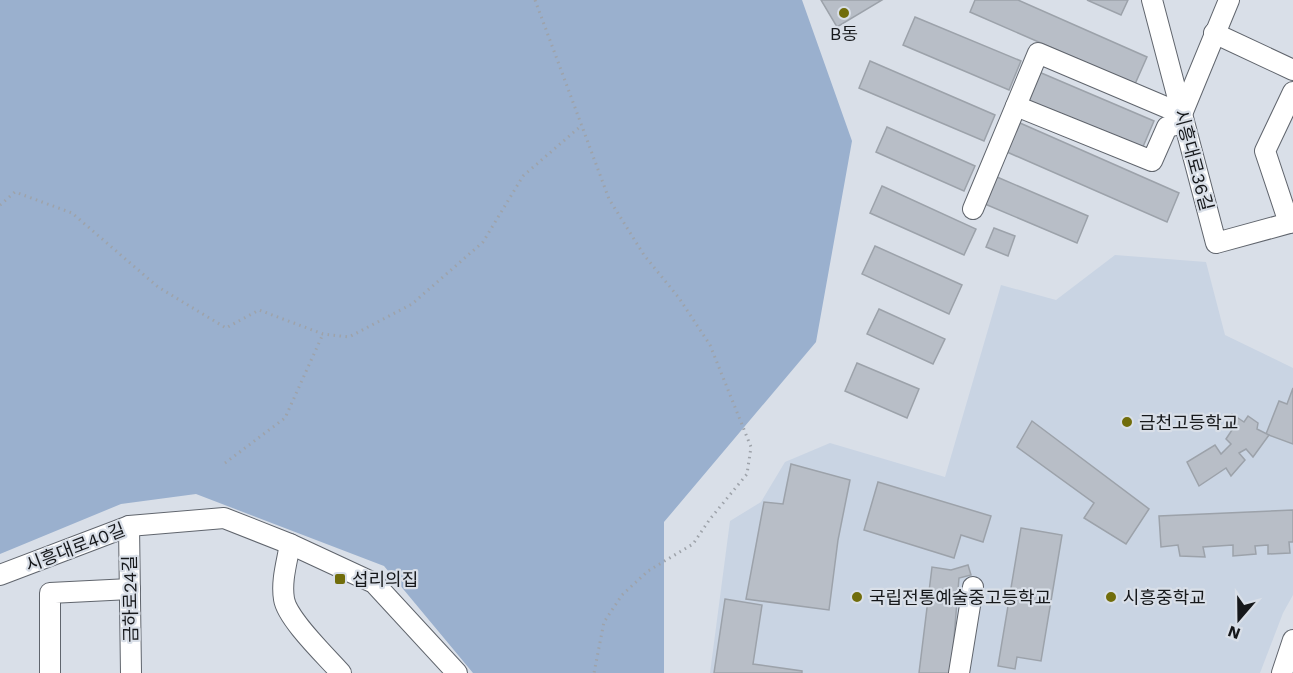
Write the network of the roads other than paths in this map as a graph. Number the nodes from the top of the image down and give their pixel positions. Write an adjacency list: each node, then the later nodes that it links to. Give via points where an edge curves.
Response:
1 (1152, 0): 7 (street, 시흥대로36길)
2 (1229, 0): 3 (street)
3 (1214, 33): 4 (street); 7 (street)
4 (1293, 70)
5 (1293, 92): 9 (street, via 1265,151)
6 (1016, 106): 7 (street, via 1152,161 1167,127); 7 (street, via 1038,53); 8 (street)
7 (1183, 118): 9 (street, 시흥대로36길, via 1216,243)
8 (973, 209)
9 (1291, 222)
10 (129, 526): 11 (street, 시흥대로40길, via 224,518); 12 (street, 시흥대로40길); 14 (street, 금하로24길)
11 (290, 544): 18 (street, via 283,581 284,602 298,626); 19 (street, 시흥대로40길, via 374,583)
12 (0, 575)
13 (973, 587): 20 (street)
14 (130, 589): 16 (street, via 50,593); 17 (street, 금하로24길)
15 (1293, 640): 21 (street)
16 (50, 673)
17 (131, 673)
18 (340, 673)
19 (457, 673)
20 (960, 673)
21 (1282, 673)

